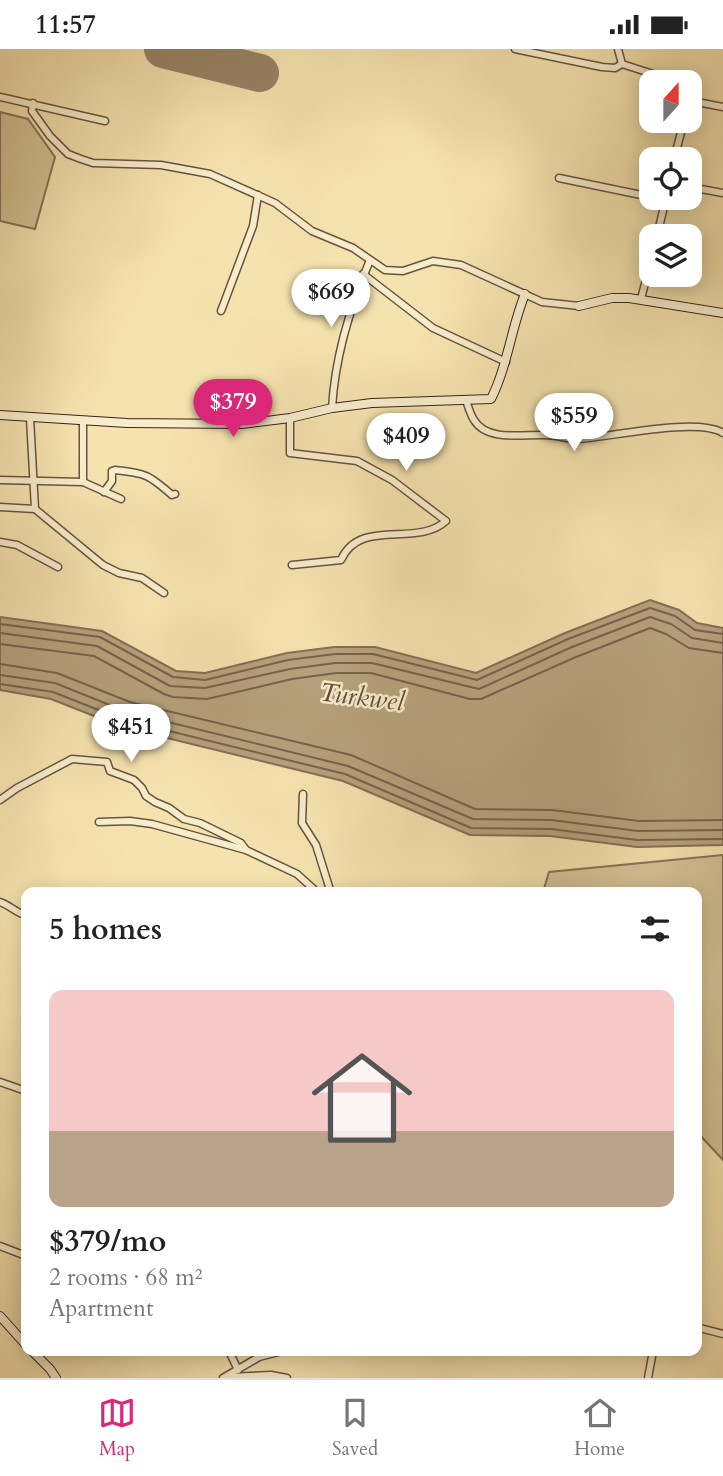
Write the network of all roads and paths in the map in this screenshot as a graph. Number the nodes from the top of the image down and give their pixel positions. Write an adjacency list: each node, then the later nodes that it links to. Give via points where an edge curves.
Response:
1 (515, 49): 3 (street, via 602,67)
2 (618, 49): 3 (street)
3 (622, 64): 4 (street)
4 (641, 70)
5 (0, 97): 6 (street)
6 (33, 103): 9 (street); 14 (street, via 32,111 50,136 75,157 93,163 153,164 210,174)
7 (702, 105): 8 (street)
8 (723, 107)
9 (105, 121)
10 (559, 178): 13 (street)
11 (702, 189): 12 (street)
12 (723, 193)
13 (639, 194)
14 (258, 195): 15 (street, via 285,208 312,231); 21 (street, via 253,226)
15 (370, 260): 16 (street); 18 (street, via 392,272 429,262 461,265)
16 (363, 274): 23 (street, via 433,328); 25 (street, via 336,368)
17 (643, 287): 19 (street)
18 (525, 293): 20 (street, via 542,302); 23 (street)
19 (640, 299): 20 (street, via 612,298); 22 (street)
20 (579, 306)
21 (221, 311)
22 (723, 313)
23 (506, 362): 24 (street, via 491,399)
24 (466, 400): 25 (street); 30 (street, via 474,422 502,435 574,439 677,427)
25 (332, 408): 28 (street)
26 (0, 415): 27 (street)
27 (30, 418): 29 (street); 32 (street)
28 (290, 418): 29 (street, via 180,425); 40 (street, via 290,453 358,461 446,521 431,532 358,539 341,560)
29 (83, 421): 33 (street)
30 (723, 433)
31 (0, 481): 32 (street)
32 (33, 482): 33 (street); 38 (street)
33 (83, 482): 34 (street)
34 (104, 492): 35 (street, via 115,470 145,474); 36 (street)
35 (175, 495)
36 (121, 499)
37 (0, 507): 38 (street)
38 (35, 509): 42 (street, via 103,565 142,578)
39 (0, 542): 41 (street, via 17,545)
40 (292, 565)
41 (58, 567)
42 (164, 593)
43 (303, 794): 48 (street, via 302,823 316,845)
44 (0, 800): 46 (street, via 72,759 107,762 110,771 134,780 150,799 241,843)
45 (99, 822): 46 (street, via 152,824)
46 (246, 850): 47 (street, via 297,874)
47 (311, 887)
48 (329, 887)
49 (0, 902): 50 (street)
50 (21, 914)
51 (0, 1082): 52 (street)
52 (21, 1089)
53 (0, 1246): 54 (street)
54 (21, 1254)
55 (0, 1316): 58 (street)
56 (702, 1329): 57 (street)
57 (723, 1334)
58 (21, 1339)
59 (37, 1356): 65 (street)
60 (231, 1356): 63 (street)
61 (257, 1356): 63 (street)
62 (652, 1356): 67 (street)
63 (238, 1370): 64 (street)
64 (225, 1377): 66 (street)
65 (56, 1378)
66 (287, 1378)
67 (648, 1378)

